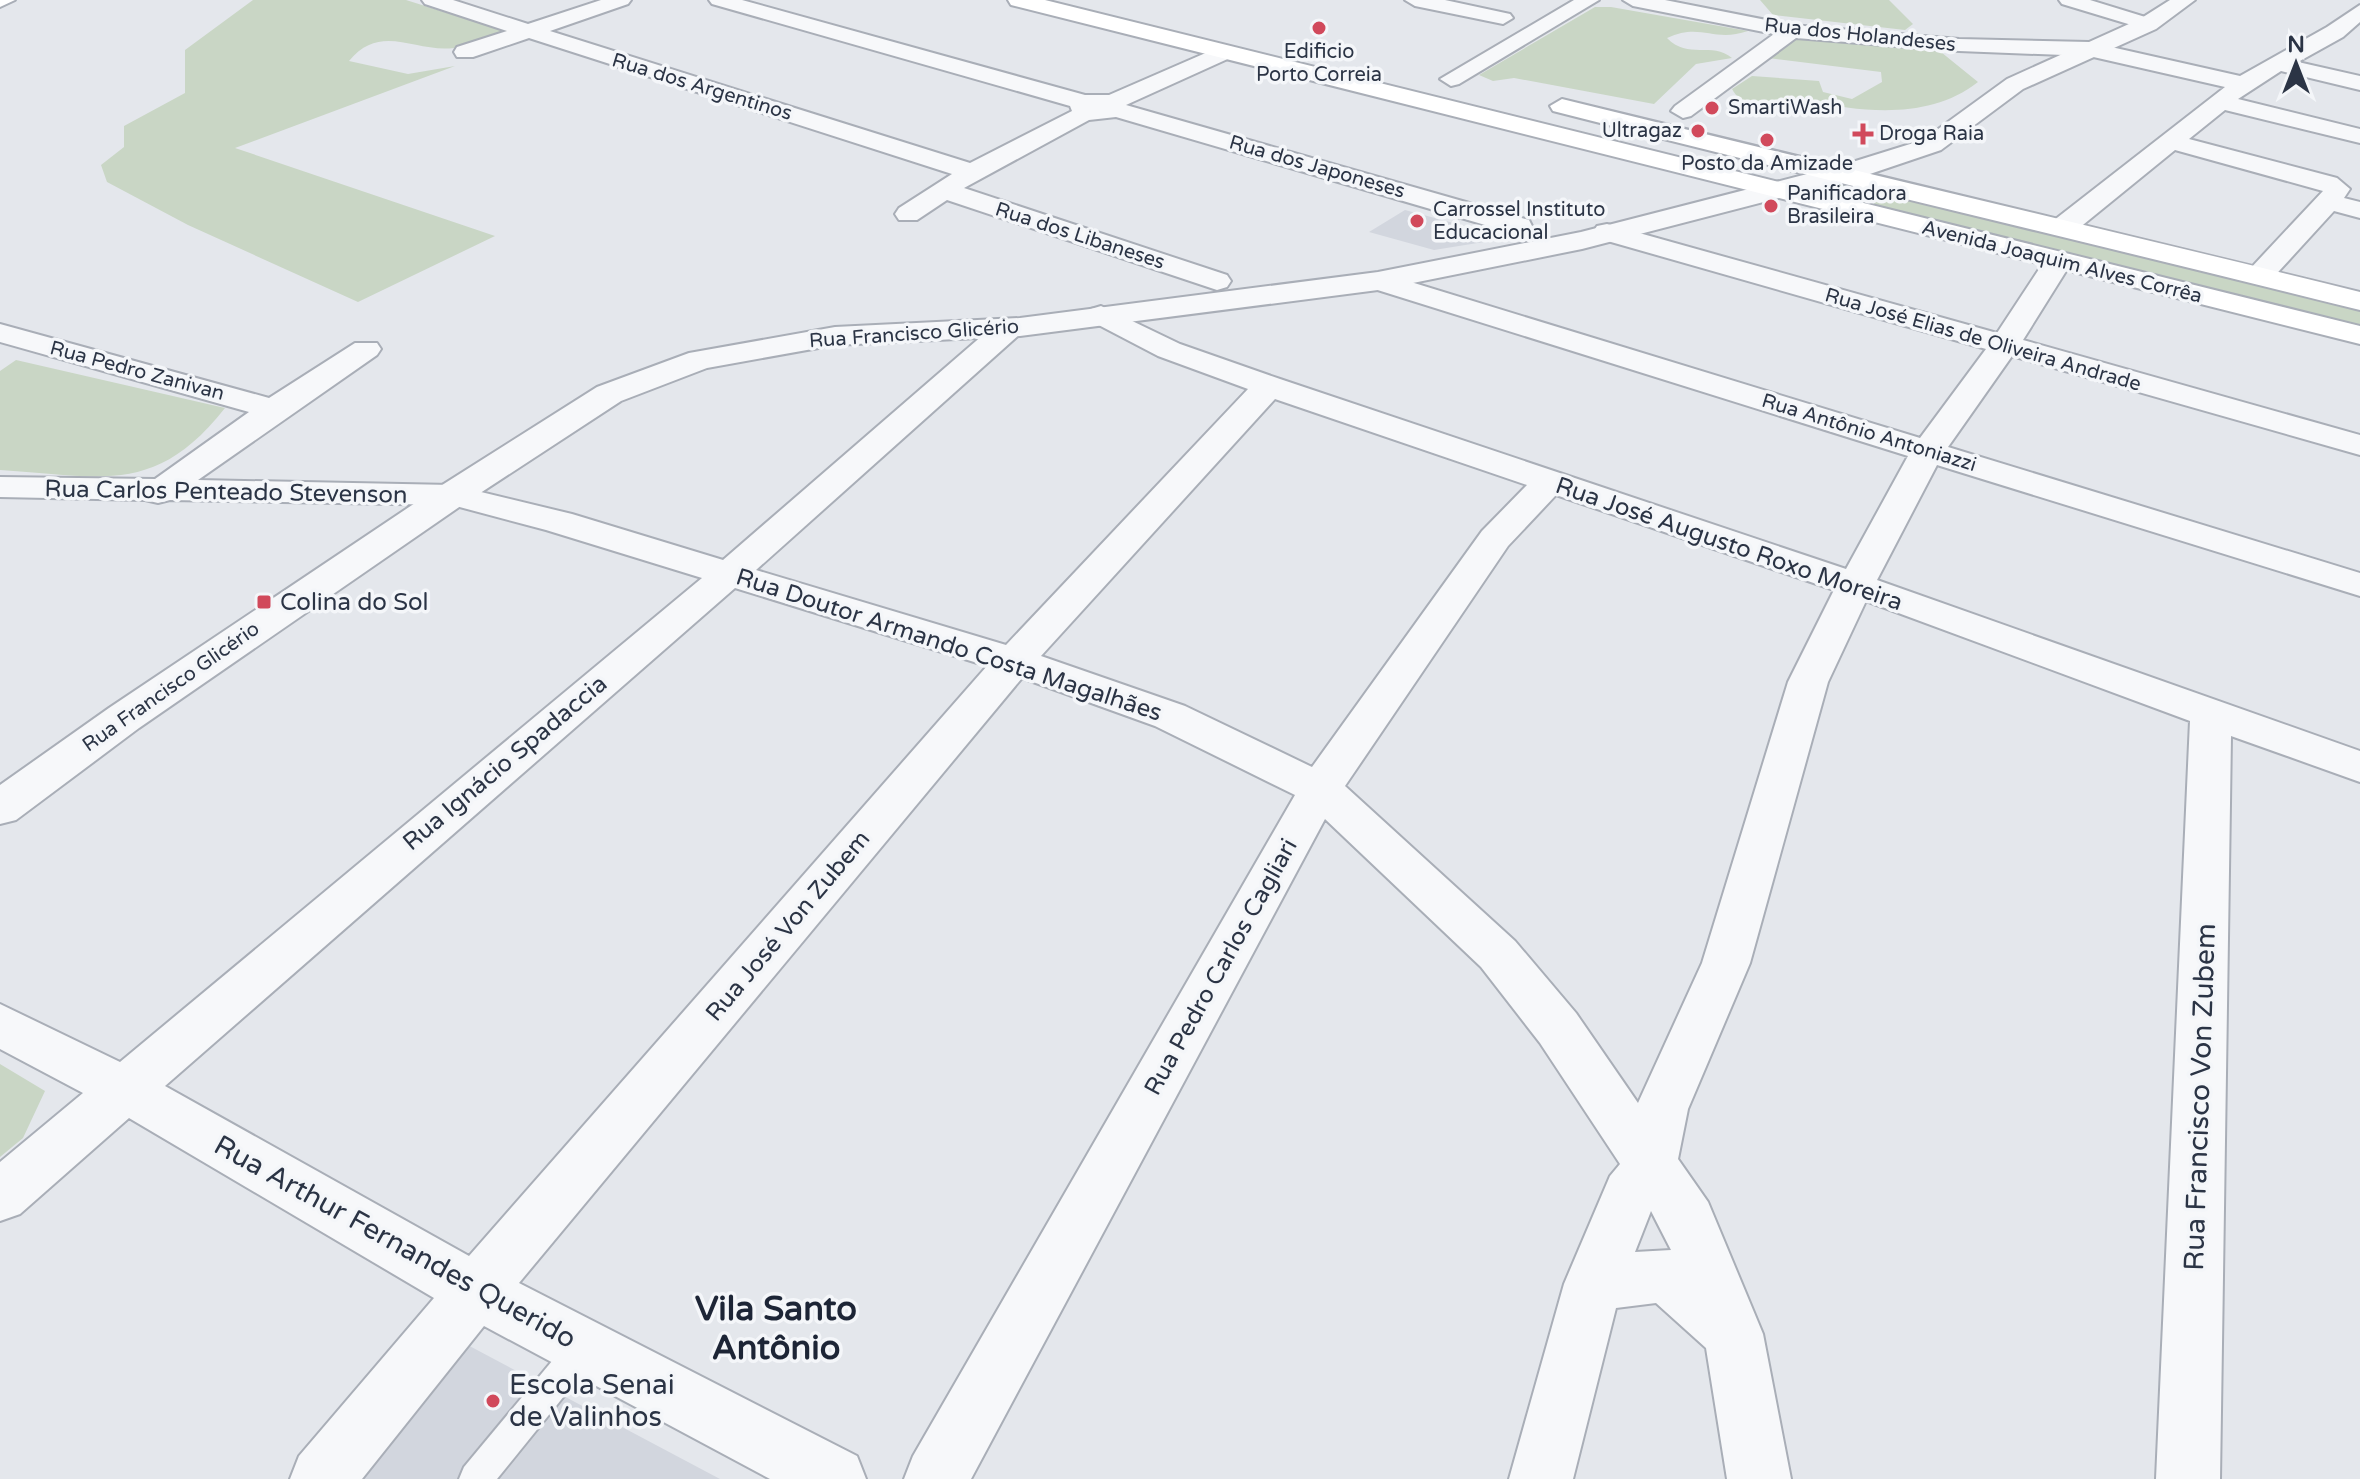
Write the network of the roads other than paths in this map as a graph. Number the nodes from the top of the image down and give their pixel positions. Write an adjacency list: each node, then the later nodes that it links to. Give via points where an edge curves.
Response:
1 (432, 0): 16 (street, Rua dos Argentinos)
2 (621, 0): 16 (street)
3 (719, 0): 36 (street)
4 (1019, 0): 12 (main road, Avenida Joaquim Alves Corrêa)
5 (1093, 0): 6 (main road)
6 (1109, 0): 18 (main road)
7 (1415, 0): 14 (street)
8 (1589, 0): 28 (street)
9 (1633, 0): 17 (street, Rua dos Holandeses)
10 (2069, 0): 15 (street)
11 (2184, 0): 15 (street, Rua Francisco Glicério)
12 (1073, 6): 24 (main road, Avenida Joaquim Alves Corrêa)
13 (2360, 11): 19 (street)
14 (1503, 18)
15 (2148, 24): 22 (street, Rua Francisco Glicério)
16 (526, 31): 23 (street); 41 (street, Rua dos Argentinos)
17 (1792, 31): 21 (street, Rua dos Holandeses); 37 (street)
18 (1246, 32): 24 (main road); 25 (main road)
19 (2335, 32): 20 (street); 26 (street)
20 (2360, 38)
21 (1959, 45): 22 (street, Rua dos Holandeses); 30 (street)
22 (2089, 49): 30 (street, Rua Francisco Glicério); 31 (street, Rua dos Holandeses)
23 (465, 52)
24 (1224, 52): 35 (street); 45 (main road, Avenida Joaquim Alves Corrêa)
25 (1343, 55)
26 (2278, 64): 29 (street); 31 (street)
27 (1420, 72): 28 (main road)
28 (1451, 79): 32 (main road)
29 (2360, 83)
30 (2015, 84): 40 (street, Rua Francisco Glicério, via 1932,145)
31 (2243, 84): 34 (street)
32 (1482, 87)
33 (1543, 102): 42 (main road, Avenida Joaquim Alves Corrêa)
34 (2222, 102): 38 (street); 39 (street)
35 (1113, 106): 36 (street); 49 (street, Rua dos Japoneses)
36 (1086, 108): 41 (street)
37 (1683, 111)
38 (2360, 136)
39 (2173, 142): 46 (street, via 2334,185 2337,189); 51 (street)
40 (1897, 157): 42 (street, Rua Francisco Glicério); 43 (street)
41 (972, 172): 44 (street)
42 (1832, 175): 43 (main road, Avenida Joaquim Alves Corrêa); 45 (street, Rua Francisco Glicério)
43 (1893, 188): 51 (main road, Avenida Joaquim Alves Corrêa)
44 (943, 190): 48 (street); 53 (street, Rua dos Libaneses)
45 (1774, 191): 50 (street, Rua Francisco Glicério); 51 (main road, Avenida Joaquim Alves Corrêa)
46 (2328, 202): 47 (street); 52 (street)
47 (2360, 210)
48 (908, 214)
49 (1519, 226)
50 (1607, 232): 54 (street, Rua Francisco Glicério); 60 (street, Rua José Elias de Oliveira Andrade)
51 (2061, 244): 52 (main road, Avenida Joaquim Alves Corrêa); 59 (main road, Avenida Joaquim Alves Corrêa); 60 (street)
52 (2259, 276): 55 (main road, Avenida Joaquim Alves Corrêa)
53 (1217, 281)
54 (1378, 281): 56 (street, Rua Francisco Glicério); 65 (street, Rua Antônio Antoniazzi)
55 (2360, 301)
56 (1101, 315): 57 (street, Rua Francisco Glicério); 62 (street, Rua José Augusto Roxo Moreira, via 1169,350)
57 (1009, 328): 69 (street, Rua Francisco Glicério, via 835,336 700,360 609,394); 70 (street, Rua Ignácio Spadaccia)
58 (0, 333): 63 (street, Rua Pedro Zanivan)
59 (2360, 335)
60 (2003, 347): 64 (street, Rua José Elias de Oliveira Andrade); 65 (street)
61 (366, 349): 63 (street)
62 (1269, 386): 66 (street, Rua José Augusto Roxo Moreira); 73 (street, Rua José Von Zubem)
63 (274, 409): 68 (street)
64 (2360, 445)
65 (1927, 452): 71 (street); 72 (street, Rua Antônio Antoniazzi)
66 (1548, 483): 71 (street, Rua José Augusto Roxo Moreira); 76 (street, Rua Pedro Carlos Cagliari, via 1495,539)
67 (0, 487): 68 (street, Rua Carlos Penteado Stevenson)
68 (158, 493): 69 (street, Rua Carlos Penteado Stevenson)
69 (452, 495): 70 (street, Rua Doutor Armando Costa Magalhães); 77 (street, Rua Francisco Glicério)
70 (729, 574): 73 (street, Rua Doutor Armando Costa Magalhães); 79 (street, Rua Ignácio Spadaccia)
71 (1854, 584): 74 (street, Rua José Augusto Roxo Moreira); 80 (street, via 1808,682 1726,963 1662,1109)
72 (2360, 585)
73 (1014, 661): 76 (street, Rua Doutor Armando Costa Magalhães, via 1170,716); 83 (street, Rua José Von Zubem)
74 (2211, 716): 75 (street, Rua José Augusto Roxo Moreira); 92 (street, Rua Francisco Von Zubem)
75 (2360, 767)
76 (1320, 789): 80 (street, Rua Doutor Armando Costa Magalhães, via 1498,954 1558,1028); 89 (street, Rua Pedro Carlos Cagliari)
77 (0, 808)
78 (0, 1025): 79 (street, Rua Arthur Fernandes Querido)
79 (126, 1090): 81 (street, Rua Ignácio Spadaccia); 83 (street, Rua Arthur Fernandes Querido)
80 (1649, 1167): 82 (street, via 1630,1194); 84 (street, Rua Doutor Armando Costa Magalhães, via 1688,1220)
81 (0, 1196)
82 (1593, 1284): 84 (street, via 1666,1275); 90 (street)
83 (476, 1291): 85 (street, Rua Arthur Fernandes Querido); 86 (street, Rua José Von Zubem)
84 (1733, 1334): 91 (street, Rua Doutor Armando Costa Magalhães)
85 (584, 1347): 87 (lane); 88 (street, Rua Arthur Fernandes Querido)
86 (322, 1479)
87 (476, 1479)
88 (834, 1479)
89 (936, 1479)
90 (1541, 1479)
91 (1759, 1479)
92 (2188, 1479)

